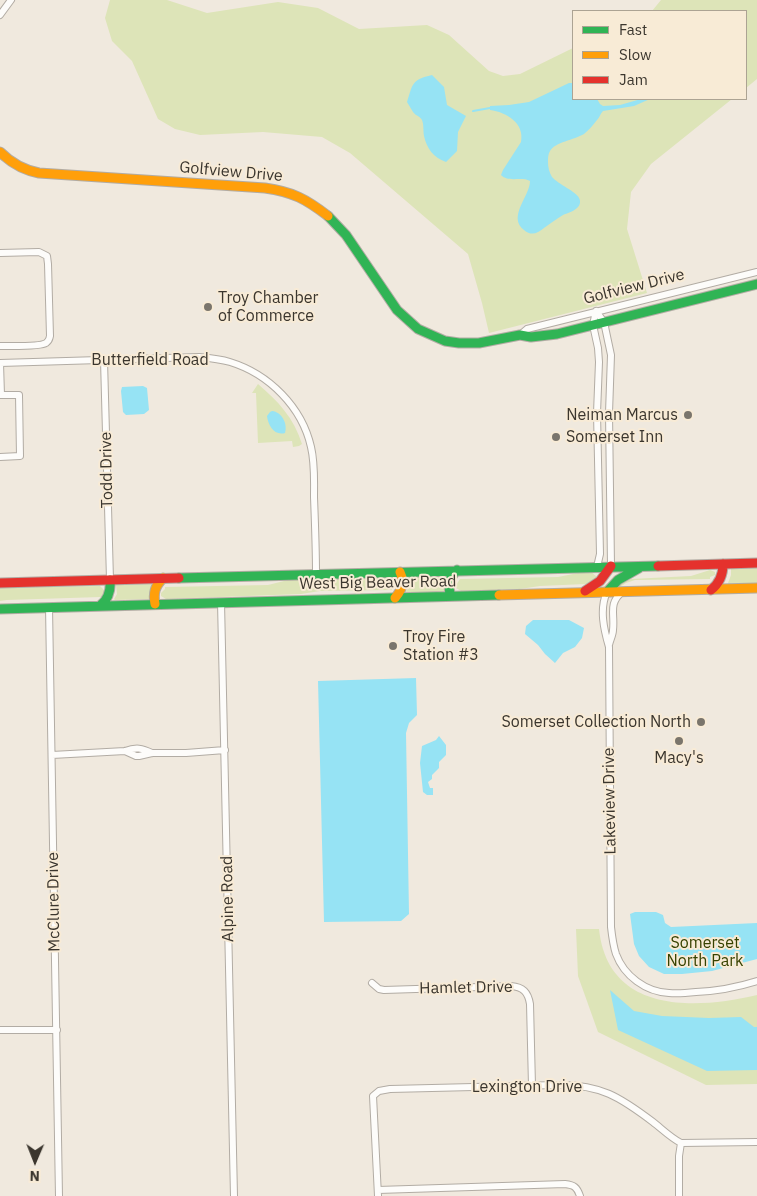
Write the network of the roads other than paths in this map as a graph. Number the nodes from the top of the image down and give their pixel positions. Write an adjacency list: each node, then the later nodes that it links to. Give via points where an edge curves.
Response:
1 (10, 0): 2 (street)
2 (0, 15)
3 (0, 152): 10 (main road, Golfview Drive, via 30,172 265,188 296,195 328,216 346,235 397,310 418,329 444,341 459,343 479,343)
4 (0, 253): 11 (street, via 39,252 46,256 50,336 40,345)
5 (757, 272): 7 (street, Golfview Drive)
6 (757, 284): 8 (main road, Golfview Drive)
7 (596, 312): 8 (street); 9 (street); 10 (street, Golfview Drive, via 528,329)
8 (604, 322): 9 (main road, Golfview Drive); 18 (street, via 611,361)
9 (593, 325): 10 (main road, Golfview Drive, via 557,334); 20 (street, via 599,362 600,554)
10 (520, 335)
11 (0, 346)
12 (104, 360): 13 (street, Butterfield Road); 23 (street, Butterfield Road, via 199,357 221,360 264,378 279,391 301,422 313,457); 25 (street, Todd Drive)
13 (0, 363): 14 (street)
14 (1, 395): 15 (street, via 19,395 20,456)
15 (0, 456)
16 (757, 563): 17 (main road, West Big Beaver Road)
17 (723, 564): 19 (main road, West Big Beaver Road); 28 (main road, via 722,576)
18 (611, 566): 19 (main road, West Big Beaver Road); 20 (main road, West Big Beaver Road); 31 (main road, via 595,587)
19 (642, 566): 29 (main road, via 618,580)
20 (597, 567): 21 (main road, West Big Beaver Road)
21 (457, 570): 22 (main road, West Big Beaver Road); 32 (main road, via 447,586)
22 (400, 572): 23 (main road, West Big Beaver Road); 33 (main road, via 403,584)
23 (316, 574): 24 (main road, West Big Beaver Road)
24 (163, 578): 25 (main road, West Big Beaver Road); 35 (main road, via 154,588)
25 (110, 580): 26 (main road, West Big Beaver Road); 36 (main road, via 110,596)
26 (0, 583)
27 (757, 588): 28 (main road, West Big Beaver Road)
28 (711, 590): 30 (main road, West Big Beaver Road)
29 (607, 592): 30 (main road, West Big Beaver Road); 31 (main road, West Big Beaver Road); 39 (street, Lakeview Drive, via 603,604 604,630)
30 (622, 592): 39 (street, Lakeview Drive, via 614,604)
31 (582, 593): 32 (main road, West Big Beaver Road)
32 (451, 596): 33 (main road, West Big Beaver Road)
33 (395, 598): 34 (main road, West Big Beaver Road)
34 (221, 602): 35 (main road, West Big Beaver Road); 40 (street, Alpine Road)
35 (155, 604): 36 (main road, West Big Beaver Road)
36 (101, 605): 37 (main road, West Big Beaver Road)
37 (49, 607): 38 (main road, West Big Beaver Road); 41 (street, McClure Drive)
38 (0, 609)
39 (609, 647): 42 (street, Lakeview Drive, via 612,927 616,955 635,980 660,992 702,992)
40 (225, 750): 41 (street, via 136,756 125,751); 51 (street, Alpine Road)
41 (52, 755): 45 (street, McClure Drive)
42 (757, 981)
43 (372, 983): 46 (street, Hamlet Drive, via 384,990 521,988 530,1004)
44 (0, 1030): 45 (street)
45 (57, 1030): 50 (street, McClure Drive)
46 (532, 1086): 48 (street, Lexington Drive, via 573,1085 603,1091 630,1105); 49 (street, Lexington Drive, via 379,1091 373,1096)
47 (757, 1142): 48 (street)
48 (681, 1143): 53 (street)
49 (378, 1193): 52 (street, via 565,1184 574,1185)
50 (59, 1196)
51 (234, 1196)
52 (580, 1196)
53 (679, 1196)

